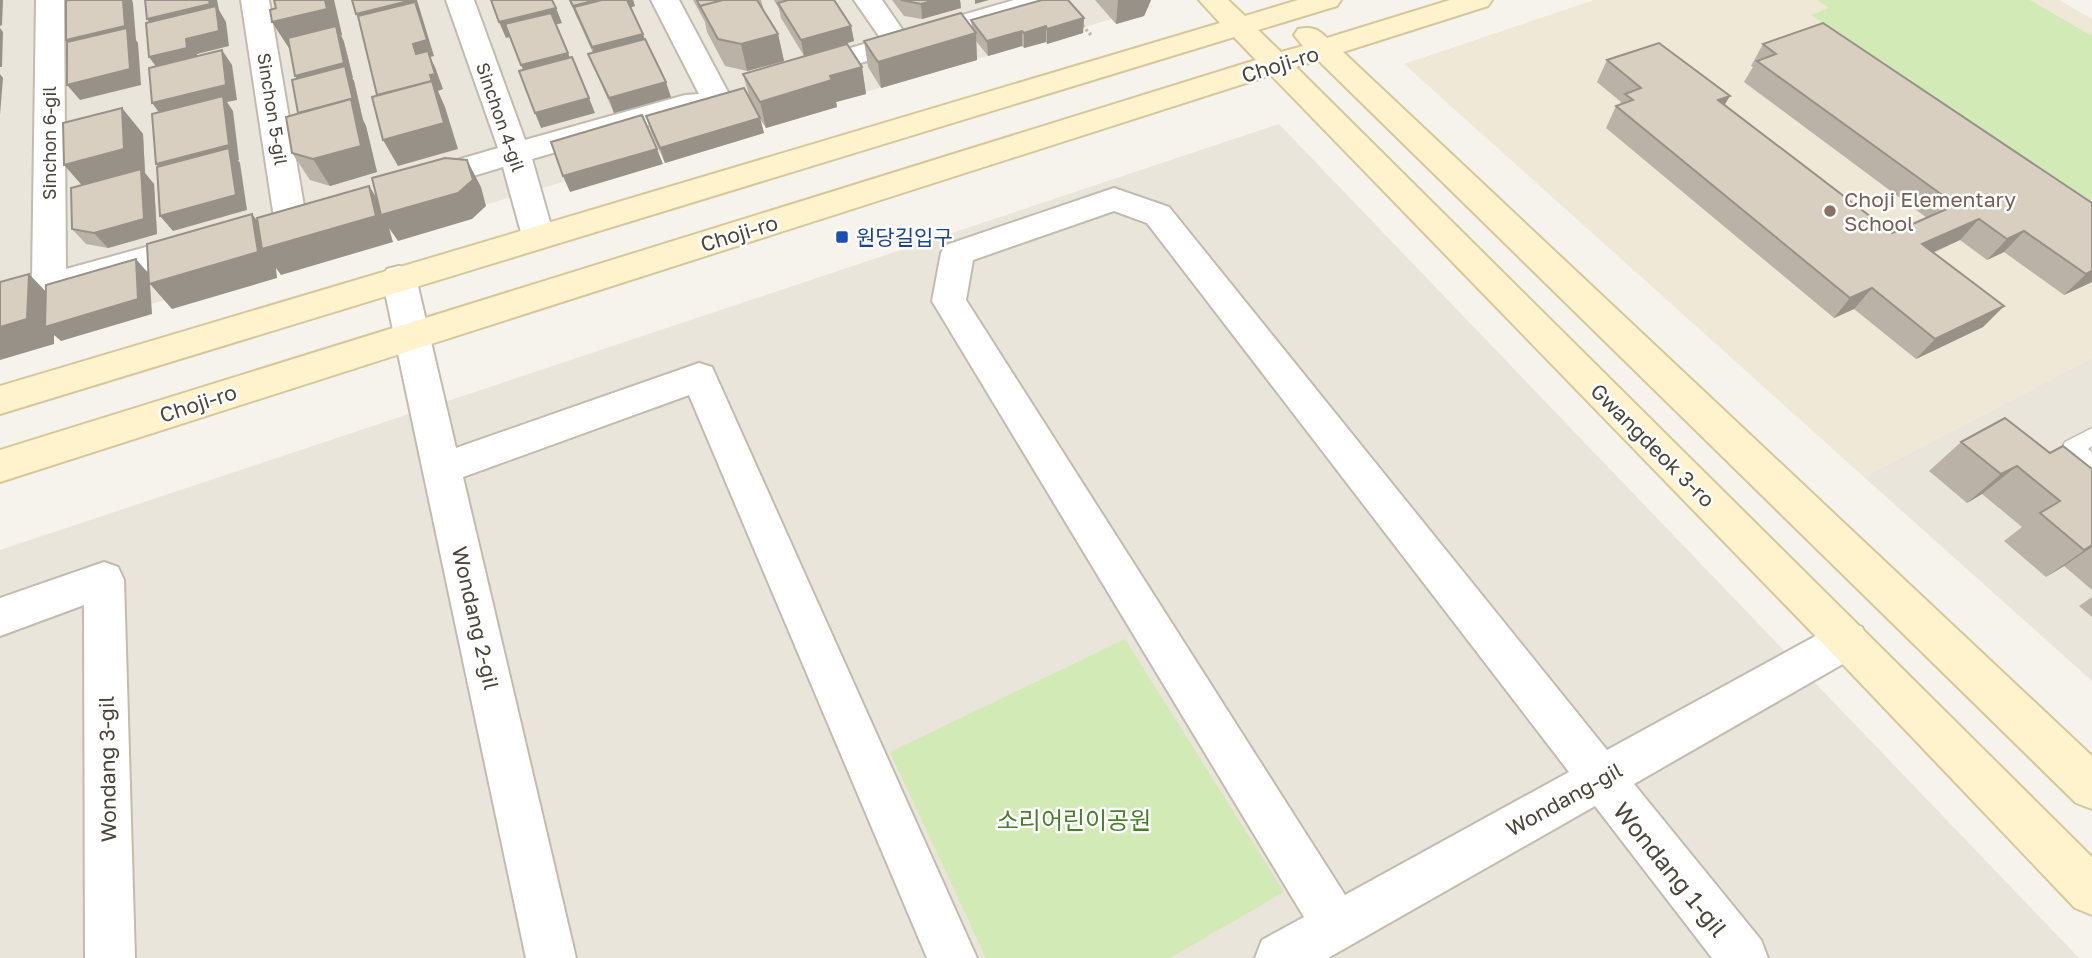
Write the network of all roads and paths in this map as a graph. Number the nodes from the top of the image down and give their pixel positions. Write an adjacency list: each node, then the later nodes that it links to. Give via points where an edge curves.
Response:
1 (50, 0): 24 (street, Sinchon 6-gil)
2 (256, 0): 20 (street, Sinchon 5-gil)
3 (460, 0): 18 (street, Sinchon 4-gil)
4 (665, 0): 18 (street, via 728,93)
5 (868, 0): 13 (street)
6 (1043, 0): 13 (street)
7 (1213, 0): 12 (street, Gwangdeok 3-ro)
8 (1327, 0): 10 (street)
9 (1478, 0): 14 (street, Choji-ro)
10 (1278, 6): 12 (street); 14 (street)
11 (1079, 21): 15 (path)
12 (1239, 26): 15 (street); 16 (street, Gwangdeok 3-ro)
13 (898, 44): 17 (street)
14 (1324, 50): 16 (street, Choji-ro); 35 (street)
15 (1115, 63): 21 (street)
16 (1277, 65): 26 (street, Choji-ro); 33 (street, Gwangdeok 3-ro)
17 (781, 78)
18 (515, 154): 19 (street); 21 (street, Sinchon 4-gil)
19 (396, 188)
20 (290, 218)
21 (538, 236): 23 (street)
22 (223, 237): 24 (street)
23 (399, 278): 26 (street, Wondang 2-gil); 27 (street)
24 (48, 287): 25 (street)
25 (0, 300)
26 (412, 335): 30 (street, Choji-ro); 31 (street, Wondang 2-gil)
27 (0, 400)
28 (2092, 436): 29 (lane, via 2072,448)
29 (2092, 464)
30 (0, 466)
31 (442, 468): 39 (street, Wondang 2-gil); 40 (street, via 699,377)
32 (0, 617): 38 (street, Wondang 3-gil, via 104,580)
33 (1847, 640): 34 (street, Wondang-gil); 36 (street, Gwangdeok 3-ro)
34 (1599, 779): 37 (street, Wondang-gil); 37 (street, Wondang 1-gil, via 1158,215 1114,199 958,253 949,301); 42 (street, Wondang 1-gil)
35 (2092, 787)
36 (2092, 891)
37 (1337, 926): 41 (street, Wondang-gil)
38 (110, 958)
39 (551, 958)
40 (951, 958)
41 (1280, 958)
42 (1743, 958)

